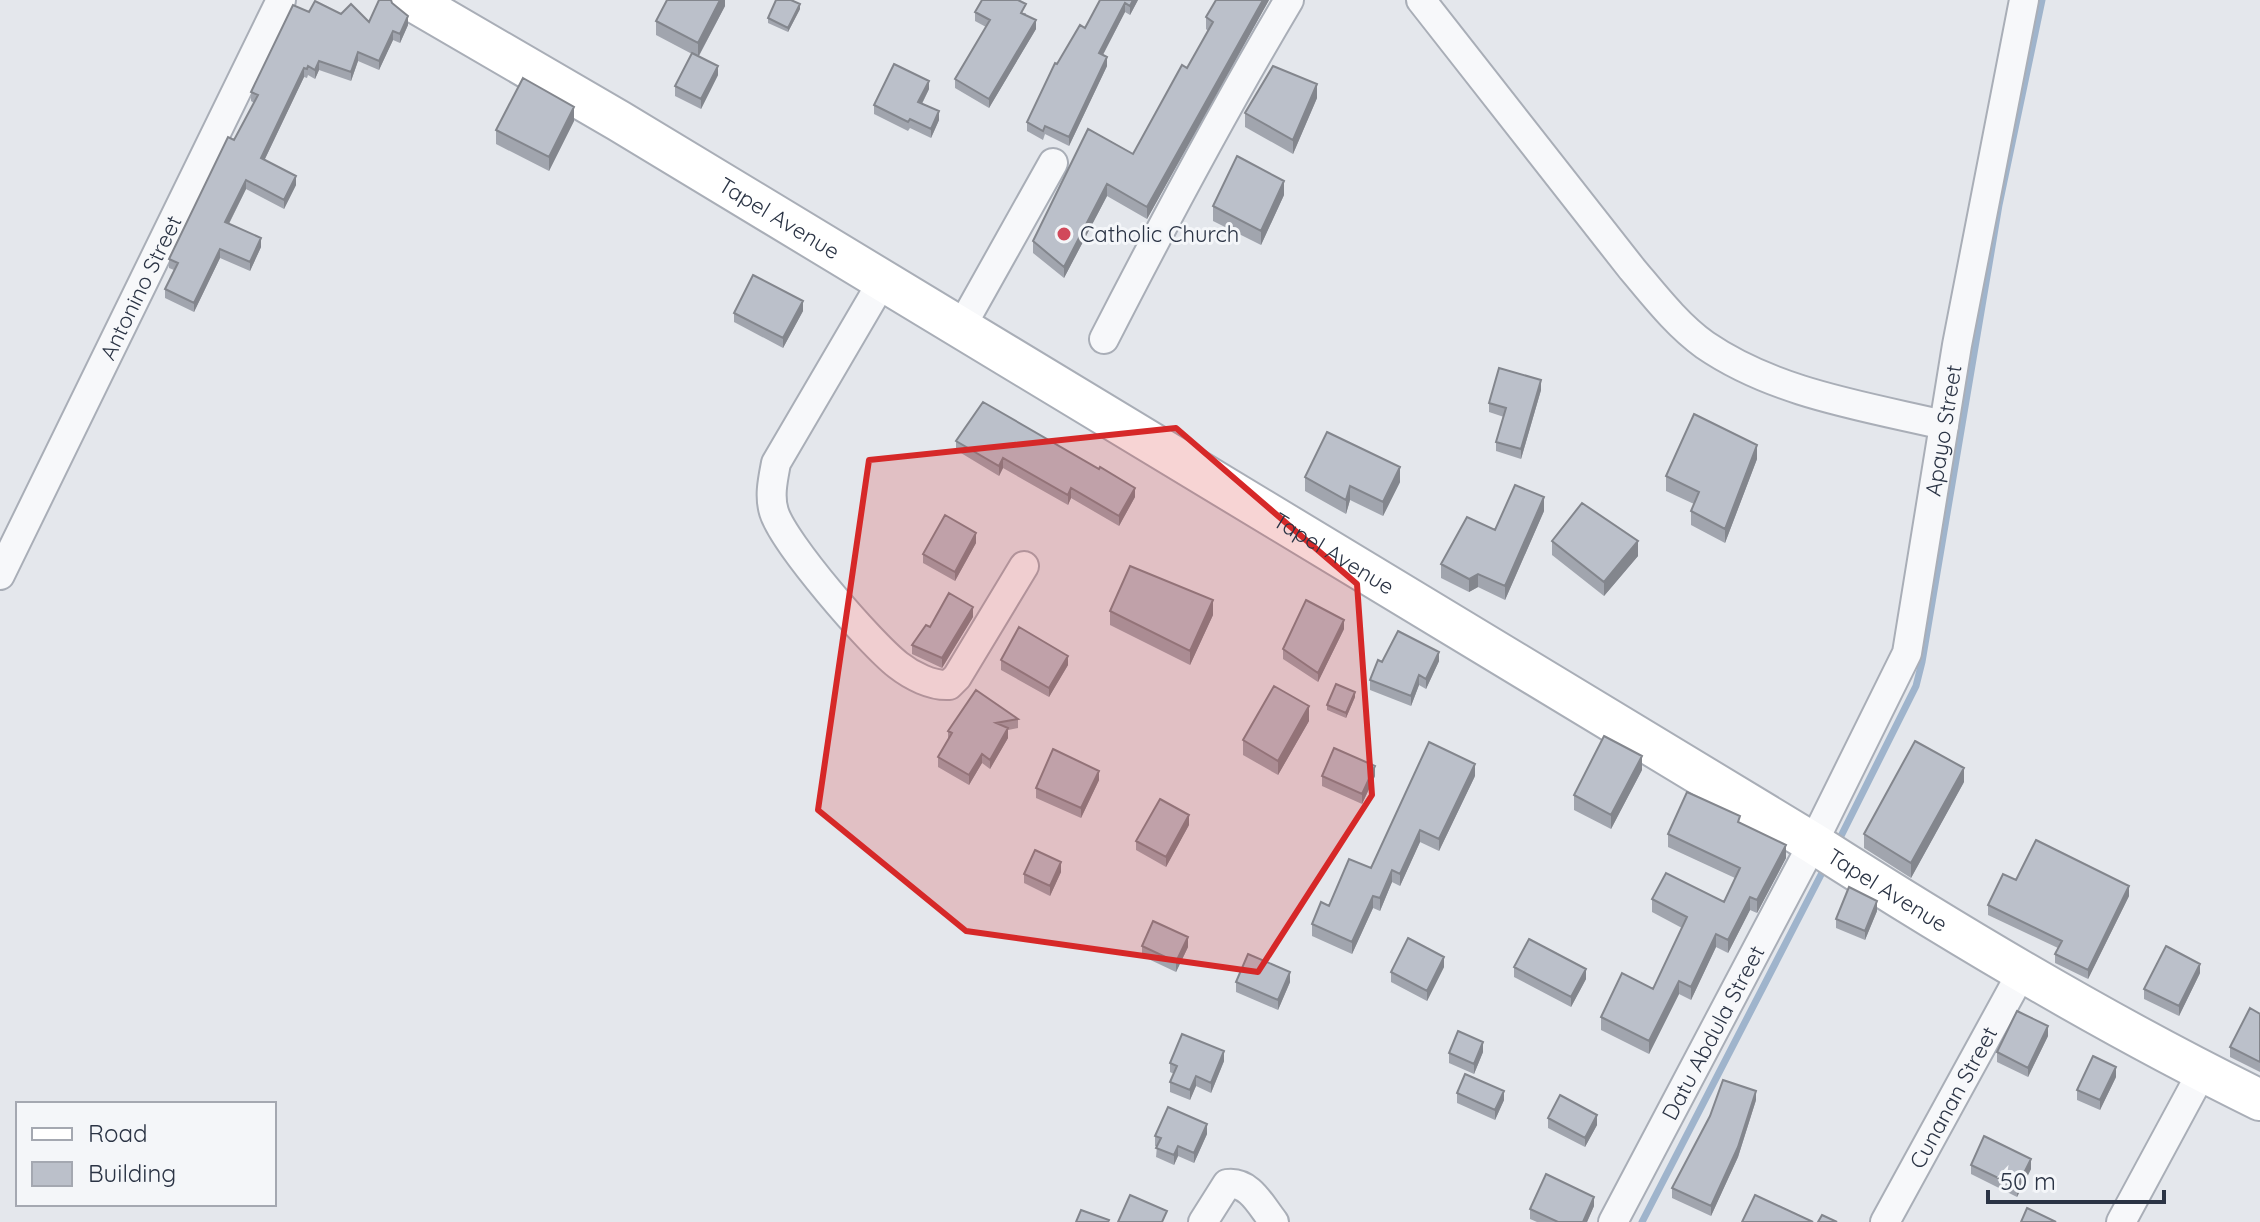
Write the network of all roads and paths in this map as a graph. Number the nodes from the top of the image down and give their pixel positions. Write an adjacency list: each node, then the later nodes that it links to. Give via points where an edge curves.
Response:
1 (281, 0): 12 (street, Antonino Street)
2 (411, 0): 7 (street, Tapel Avenue)
3 (1289, 0): 9 (street, via 1174,202)
4 (1421, 0): 10 (street, via 1632,269 1703,343 1765,379)
5 (2024, 0): 10 (street, Apayo Street)
6 (1053, 163): 8 (street)
7 (882, 282): 8 (street, Tapel Avenue); 11 (street, via 776,463 773,511 784,534 876,647 901,668 939,686 957,677)
8 (960, 329): 13 (street, Tapel Avenue)
9 (1104, 339)
10 (1944, 425): 13 (street, Apayo Street, via 1907,653)
11 (1024, 566)
12 (0, 575)
13 (1813, 843): 14 (street, Tapel Avenue); 19 (street, Datu Abdula Street)
14 (2022, 972): 15 (street, Tapel Avenue); 20 (street, Cunanan Street)
15 (2202, 1072): 16 (street, Tapel Avenue); 21 (street)
16 (2260, 1100)
17 (1203, 1222): 18 (street, via 1227,1184 1237,1183 1248,1188)
18 (1274, 1222)
19 (1613, 1222)
20 (1885, 1222)
21 (2121, 1222)

